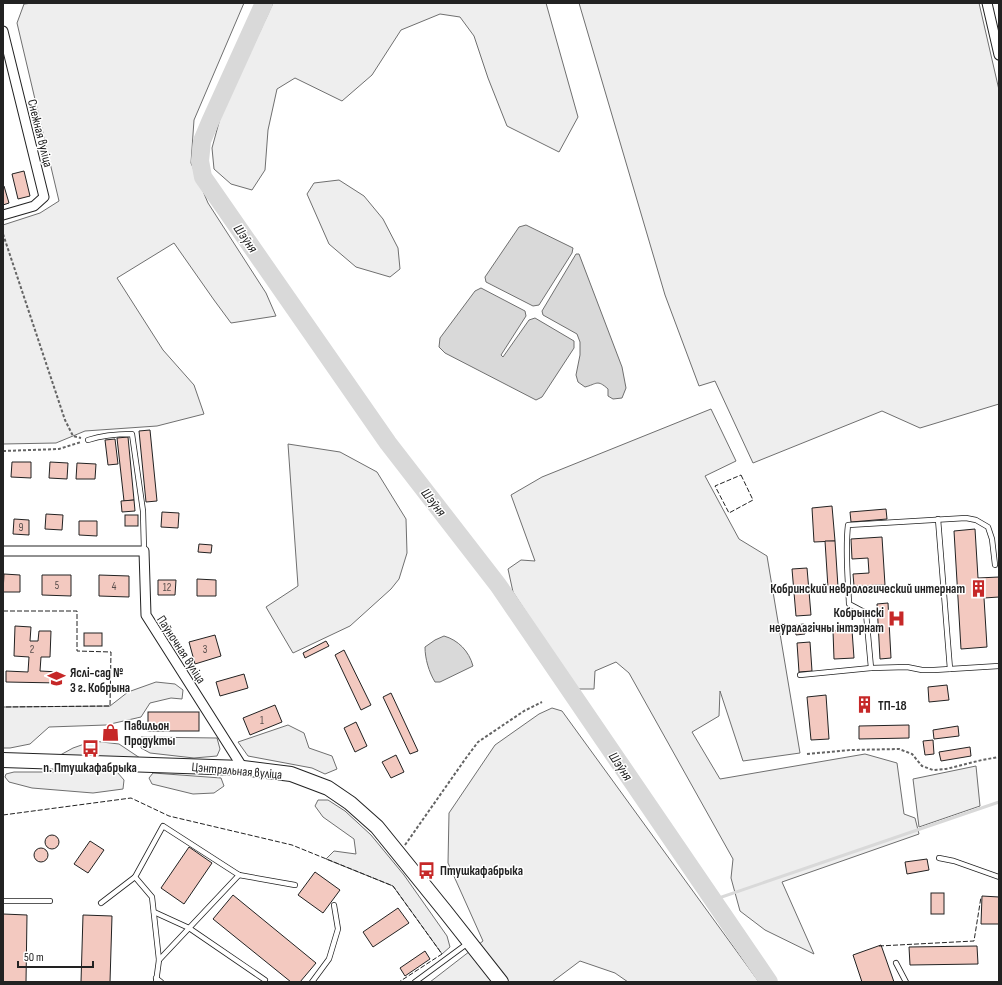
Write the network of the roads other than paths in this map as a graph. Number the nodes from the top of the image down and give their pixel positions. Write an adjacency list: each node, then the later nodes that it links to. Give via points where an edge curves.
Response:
1 (987, 3): 3 (street)
2 (3, 31): 4 (street, Снежная вуліца, via 44,197 34,206)
3 (999, 55)
4 (3, 215)
5 (88, 440): 8 (lane, via 98,436 132,434 143,511)
6 (938, 519): 9 (lane, via 966,518 988,527); 11 (lane, via 848,525 849,604 866,613); 12 (lane)
7 (3, 551): 8 (street)
8 (144, 551): 15 (street, Паўночная вуліца, via 146,616)
9 (995, 565)
10 (999, 666): 12 (lane)
11 (870, 668): 12 (lane); 13 (lane)
12 (950, 670)
13 (800, 675)
14 (3, 760): 15 (main road, Цэнтральная вуліца)
15 (243, 768): 27 (main road, Цэнтральная вуліца, via 292,774 328,788 350,803 377,828)
16 (939, 858): 19 (lane)
17 (239, 875): 18 (lane, via 163,826); 20 (lane); 26 (lane)
18 (135, 877): 23 (lane); 25 (lane, via 152,897)
19 (999, 877)
20 (295, 885)
21 (3, 901): 22 (lane)
22 (50, 901)
23 (101, 903)
24 (334, 905): 33 (lane, via 338,930 329,959)
25 (154, 912): 26 (lane); 28 (lane)
26 (189, 928): 28 (lane); 31 (lane)
27 (469, 942): 34 (lane); 35 (main road, Цэнтральная вуліца)
28 (159, 960): 30 (lane)
29 (896, 963): 36 (lane)
30 (156, 980): 32 (lane)
31 (265, 980)
32 (162, 982)
33 (312, 982)
34 (415, 982)
35 (500, 982)
36 (906, 982)

